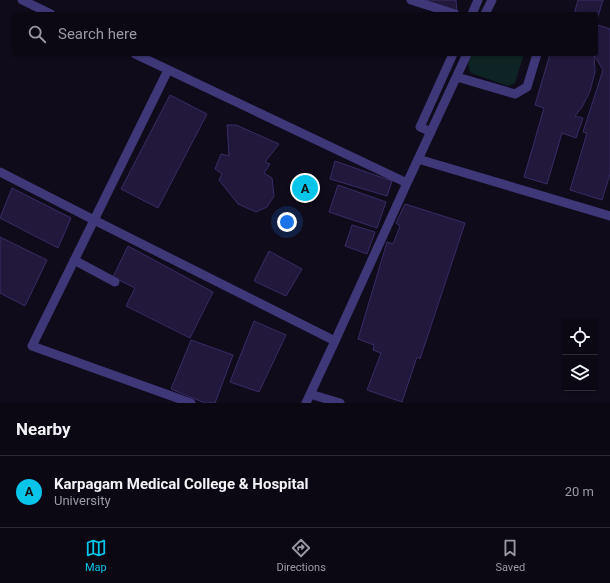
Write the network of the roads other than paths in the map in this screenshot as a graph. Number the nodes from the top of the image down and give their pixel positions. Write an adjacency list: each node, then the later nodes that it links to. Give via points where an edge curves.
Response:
1 (22, 0): 5 (street)
2 (411, 0): 6 (street)
3 (478, 0): 7 (street)
4 (492, 0): 8 (street)
5 (47, 12)
6 (449, 12)
7 (473, 12)
8 (486, 12)
9 (139, 56): 13 (street)
10 (453, 56): 15 (street, via 420,127)
11 (466, 56): 14 (street)
12 (536, 56): 14 (street, via 527,87 515,94)
13 (168, 70): 18 (street); 20 (street)
14 (457, 76): 15 (street)
15 (431, 132): 16 (street)
16 (418, 159): 18 (street); 19 (street)
17 (0, 172): 20 (street)
18 (407, 183): 23 (street)
19 (610, 216)
20 (94, 220): 21 (street); 23 (street)
21 (74, 260): 22 (street); 25 (street, via 32,346)
22 (115, 282)
23 (335, 341): 24 (street)
24 (310, 394): 26 (street); 27 (street)
25 (191, 403)
26 (306, 403)
27 (340, 403)

